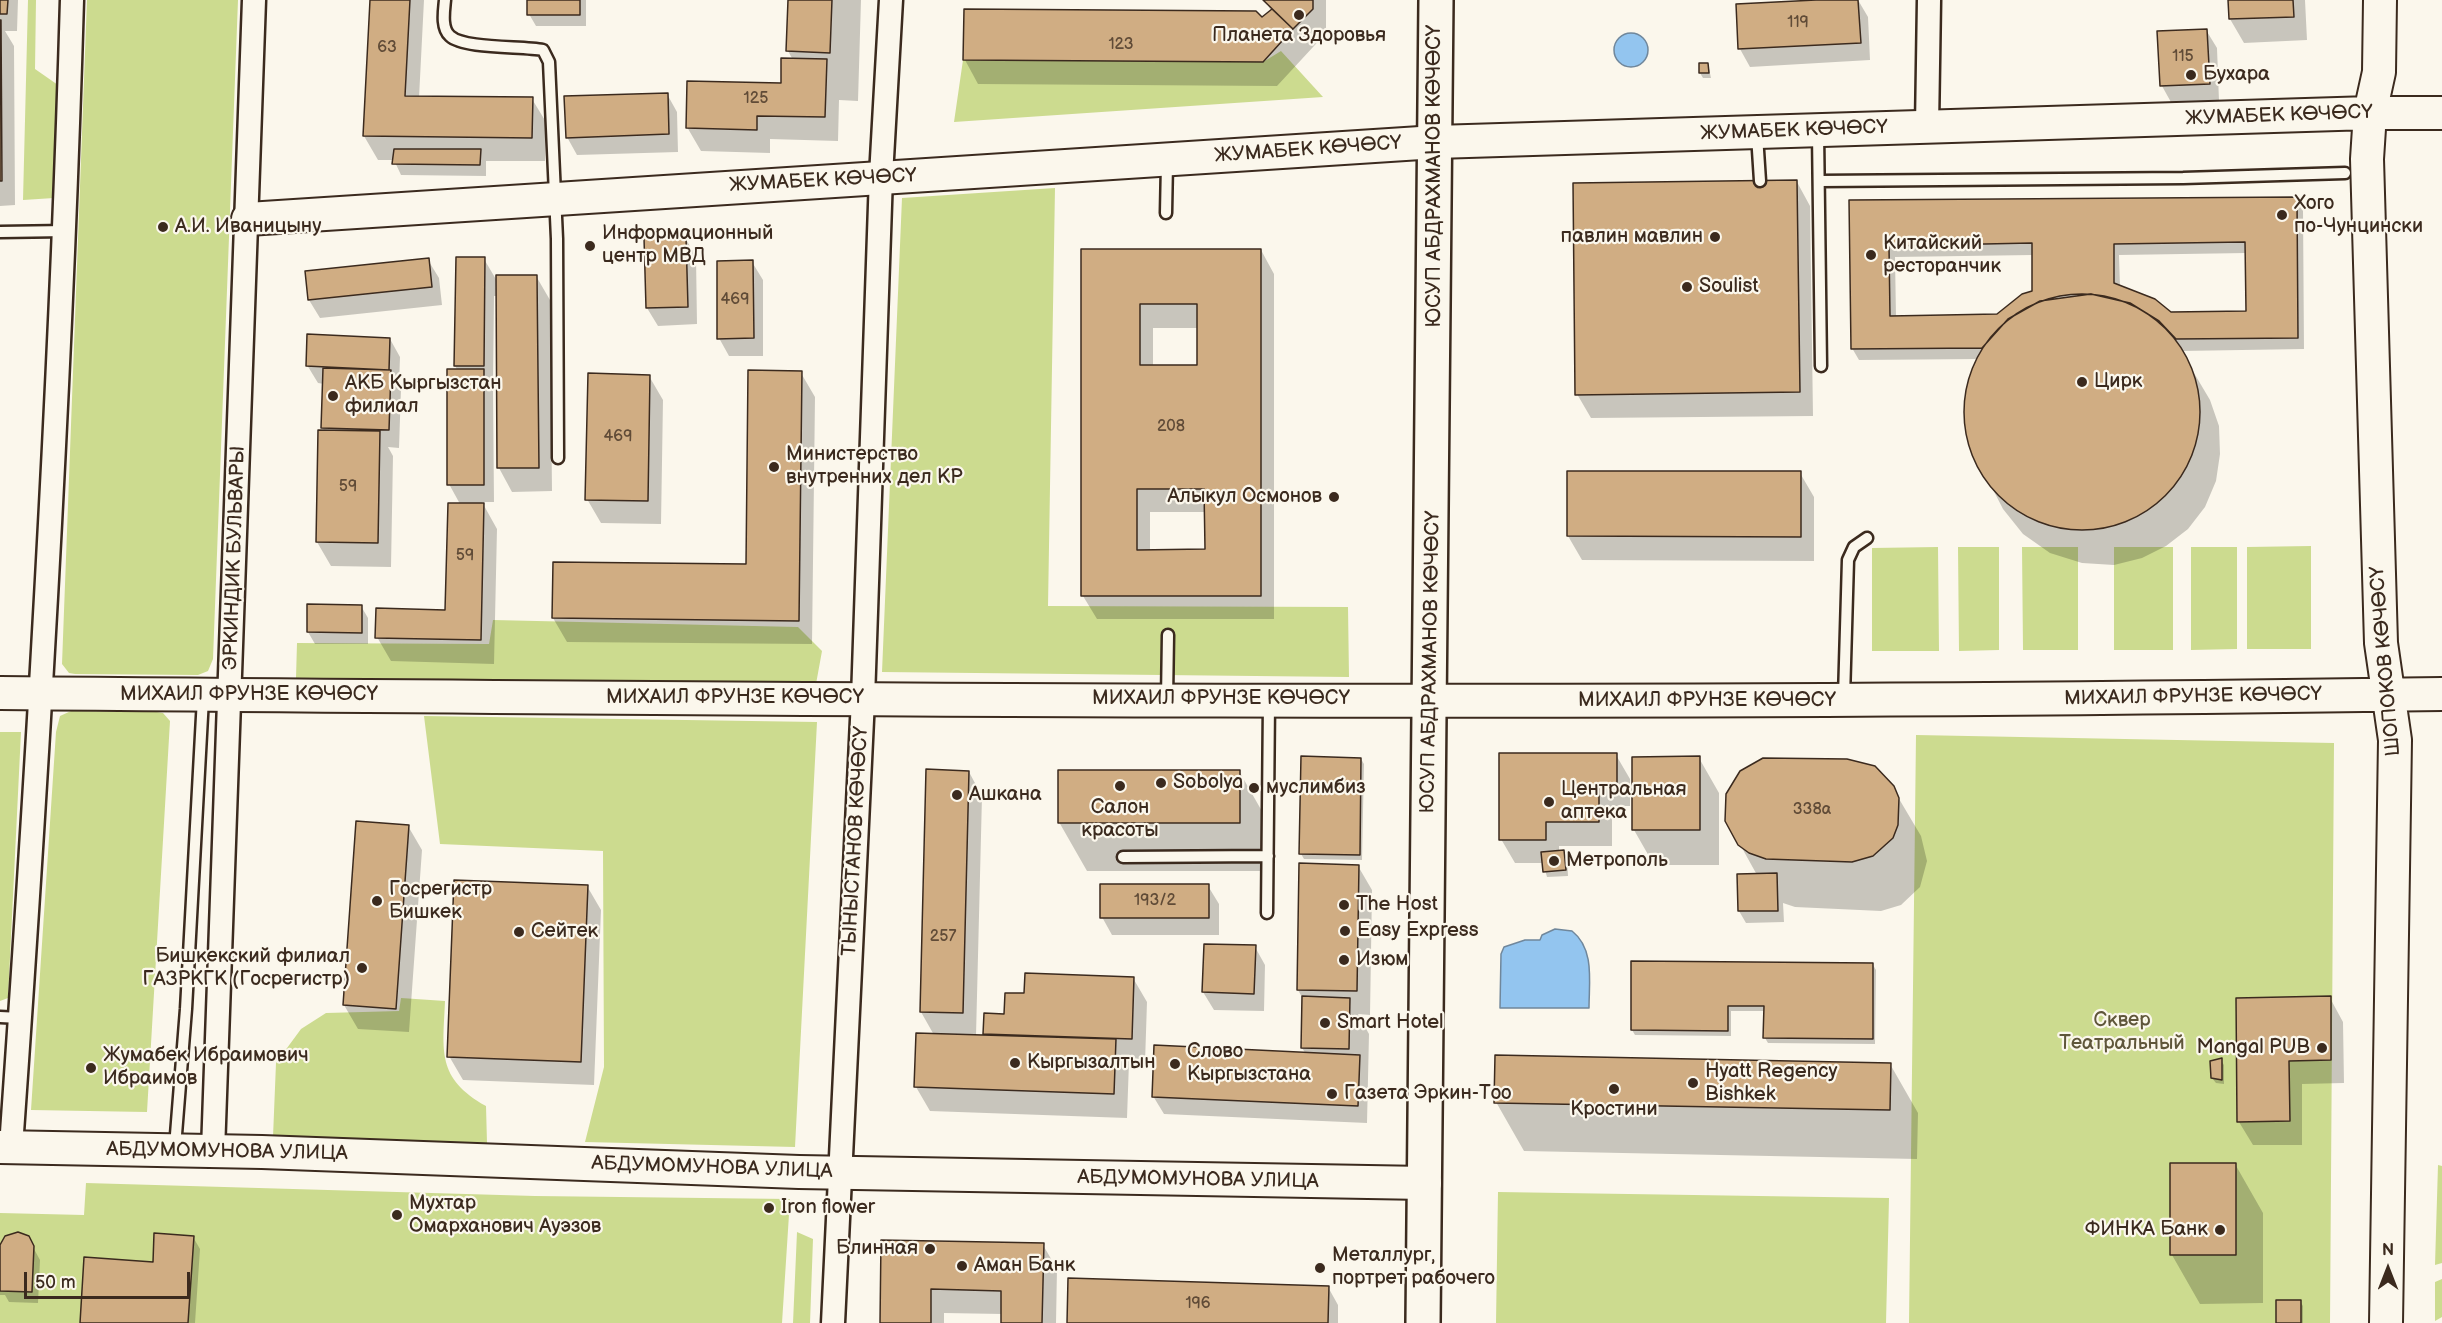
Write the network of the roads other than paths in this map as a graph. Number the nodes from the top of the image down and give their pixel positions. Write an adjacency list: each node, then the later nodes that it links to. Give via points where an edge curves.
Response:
1 (72, 0): 22 (street)
2 (254, 0): 21 (street, ЭРКИНДИК БУЛЬВАРЫ)
3 (445, 0): 19 (lane, via 444,26 450,36 463,43 543,50 549,62)
4 (891, 0): 16 (street, ТЫНЫСТАНОВ КӨЧӨСҮ)
5 (1436, 0): 13 (main road, ЮСУП АБДРАХМАНОВ КӨЧӨСҮ)
6 (1929, 0): 10 (street)
7 (2380, 0): 8 (street, ШОПОКОВ КӨЧӨСҮ, via 2379,72)
8 (2370, 113): 9 (street, ЖУМАБЕК КӨЧӨСҮ); 10 (street, ЖУМАБЕК КӨЧӨСҮ); 32 (street, ШОПОКОВ КӨЧӨСҮ, via 2367,159 2380,643)
9 (2442, 113)
10 (1927, 127): 11 (street, ЖУМАБЕК КӨЧӨСҮ)
11 (1818, 130): 12 (street, ЖУМАБЕК КӨЧӨСҮ); 18 (lane)
12 (1756, 132): 13 (street, ЖУМАБЕК КӨЧӨСҮ); 17 (lane)
13 (1436, 142): 14 (street, ЖУМАБЕК КӨЧӨСҮ); 37 (main road, ЮСУП АБДРАХМАНОВ КӨЧӨСҮ)
14 (1167, 159): 16 (street, ЖУМАБЕК КӨЧӨСҮ, via 918,177); 20 (lane)
15 (2345, 173): 18 (lane)
16 (881, 176): 19 (street, ЖУМАБЕК КӨЧӨСҮ); 33 (street, ТЫНЫСТАНОВ КӨЧӨСҮ)
17 (1760, 181)
18 (1820, 181): 24 (lane)
19 (553, 198): 21 (street, ЖУМАБЕК КӨЧӨСҮ); 25 (lane, via 557,239)
20 (1166, 213)
21 (248, 219): 31 (street, ЭРКИНДИК БУЛЬВАРЫ)
22 (66, 231): 23 (lane); 29 (street)
23 (0, 232)
24 (1821, 366)
25 (558, 458)
26 (1868, 538): 36 (lane, via 1854,546 1848,560)
27 (1168, 634): 34 (lane)
28 (0, 693): 29 (street, МИХАИЛ ФРУНЗЕ КӨЧӨСҮ)
29 (42, 694): 31 (street, МИХАИЛ ФРУНЗЕ КӨЧӨСҮ); 41 (street)
30 (2442, 694): 32 (street, МИХАИЛ ФРУНЗЕ КӨЧӨСҮ)
31 (216, 695): 33 (street, МИХАИЛ ФРУНЗЕ КӨЧӨСҮ); 43 (lane); 44 (street, ЭРКИНДИК БУЛЬВАРЫ)
32 (2388, 695): 36 (street, МИХАИЛ ФРУНЗЕ КӨЧӨСҮ); 49 (street, ШОПОКОВ КӨЧӨСҮ, via 2395,740)
33 (863, 699): 34 (street, МИХАИЛ ФРУНЗЕ КӨЧӨСҮ); 45 (street, ТЫНЫСТАНОВ КӨЧӨСҮ)
34 (1167, 699): 35 (street, МИХАИЛ ФРУНЗЕ КӨЧӨСҮ)
35 (1269, 699): 37 (street, МИХАИЛ ФРУНЗЕ КӨЧӨСҮ); 38 (lane)
36 (1843, 700): 37 (street, МИХАИЛ ФРУНЗЕ КӨЧӨСҮ)
37 (1431, 701): 46 (main road, ЮСУП АБДРАХМАНОВ КӨЧӨСҮ)
38 (1268, 856): 39 (lane); 40 (lane)
39 (1123, 857)
40 (1267, 913)
41 (10, 1017): 42 (street)
42 (5, 1147): 43 (street, АБДУМОМУНОВА УЛИЦА)
43 (175, 1150): 44 (street, АБДУМОМУНОВА УЛИЦА)
44 (213, 1151): 45 (street, АБДУМОМУНОВА УЛИЦА)
45 (840, 1172): 46 (street, АБДУМОМУНОВА УЛИЦА); 47 (street, ТЫНЫСТАНОВ КӨЧӨСҮ)
46 (1425, 1183): 48 (main road, ЮСУП АБДРАХМАНОВ КӨЧӨСҮ)
47 (833, 1323)
48 (1424, 1323)
49 (2386, 1323)

